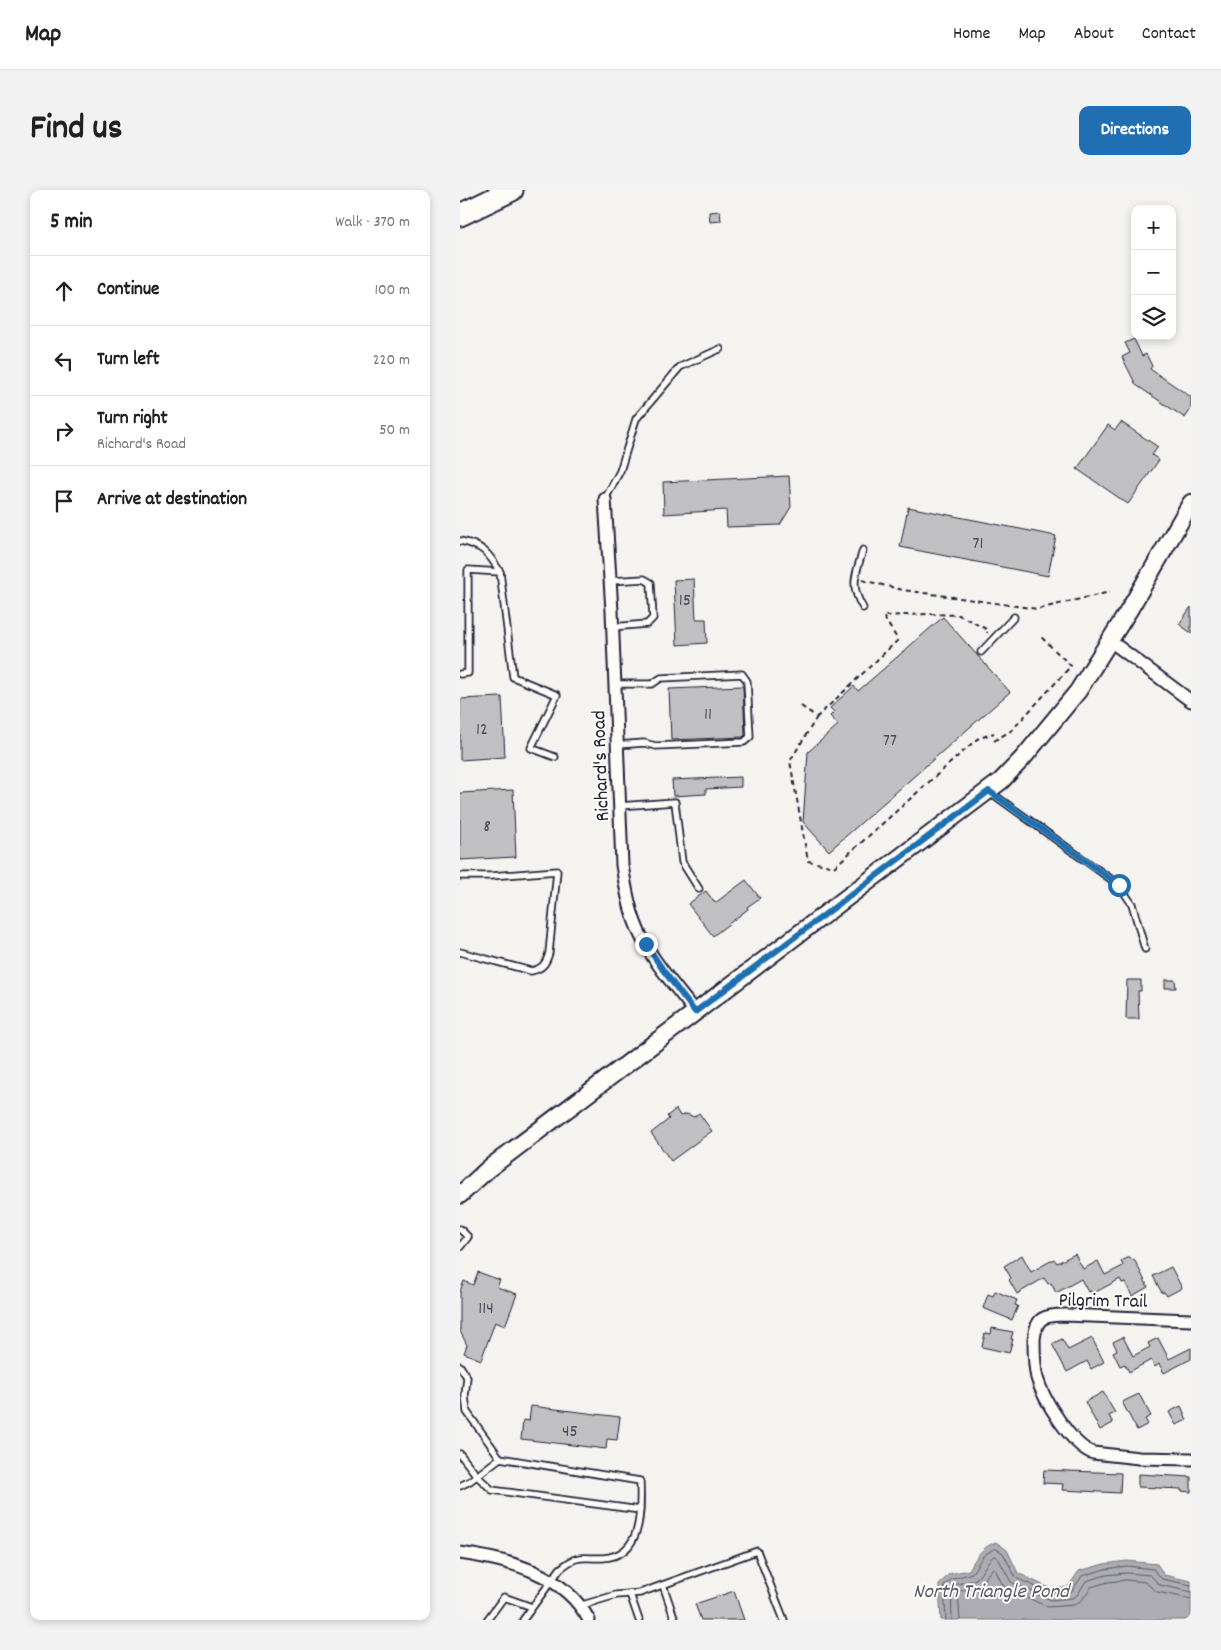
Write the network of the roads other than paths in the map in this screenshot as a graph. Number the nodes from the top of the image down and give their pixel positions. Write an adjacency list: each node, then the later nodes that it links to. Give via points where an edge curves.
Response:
1 (512, 190): 2 (highway)
2 (460, 216)
3 (720, 349): 4 (lane, via 680,367 636,419 620,471)
4 (605, 499): 11 (street, Richard's Road)
5 (1191, 503): 15 (street)
6 (460, 541): 10 (lane, via 475,544 491,556)
7 (863, 550): 12 (lane, via 855,578 855,595)
8 (468, 570): 9 (lane); 10 (lane); 17 (lane, via 468,673)
9 (460, 572)
10 (500, 572): 21 (lane, via 513,677 557,695 531,748)
11 (610, 581): 14 (street, Richard's Road); 14 (lane, via 644,579 651,583 652,618 647,624)
12 (863, 608)
13 (1014, 617): 16 (lane)
14 (612, 627): 18 (street, Richard's Road)
15 (1109, 640): 19 (street); 22 (street, via 1078,691 1023,758)
16 (980, 652)
17 (460, 674)
18 (614, 684): 20 (street, Richard's Road); 20 (lane, via 652,684 661,678 742,674 747,681 750,737 744,742)
19 (1191, 701)
20 (617, 745): 23 (street, Richard's Road)
21 (555, 758)
22 (989, 791): 26 (lane, via 1119,885 1132,904); 28 (street)
23 (619, 806): 25 (lane, via 675,802 682,862); 28 (street, Richard's Road, via 622,865 635,923 663,970)
24 (460, 876): 27 (lane, via 557,871 549,953 542,967 531,971)
25 (699, 889)
26 (1145, 949)
27 (460, 952)
28 (695, 1012): 29 (street, via 488,1169)
29 (460, 1195)
30 (460, 1229): 31 (lane, via 468,1237)
31 (460, 1247)
32 (1191, 1320): 36 (street, Pilgrim Trail, via 1049,1316 1040,1320 1035,1330 1034,1349 1040,1386 1054,1412 1084,1449 1131,1458)
33 (460, 1366): 35 (lane, via 467,1377 467,1412)
34 (460, 1454): 37 (lane)
35 (500, 1458): 37 (lane); 39 (lane, via 640,1481)
36 (1191, 1460)
37 (477, 1476): 38 (lane); 39 (lane, via 492,1490)
38 (460, 1486)
39 (640, 1510): 41 (lane, via 637,1532 628,1548 604,1558 575,1558 560,1568)
40 (460, 1553): 41 (street, via 521,1565)
41 (551, 1580): 44 (street); 45 (lane)
42 (663, 1585): 43 (lane); 50 (lane); 51 (lane, via 757,1551)
43 (630, 1594): 44 (lane); 49 (lane)
44 (580, 1606): 48 (street)
45 (532, 1607): 46 (lane, via 504,1597); 47 (lane)
46 (487, 1620)
47 (522, 1620)
48 (589, 1620)
49 (639, 1620)
50 (675, 1620)
51 (784, 1620)

